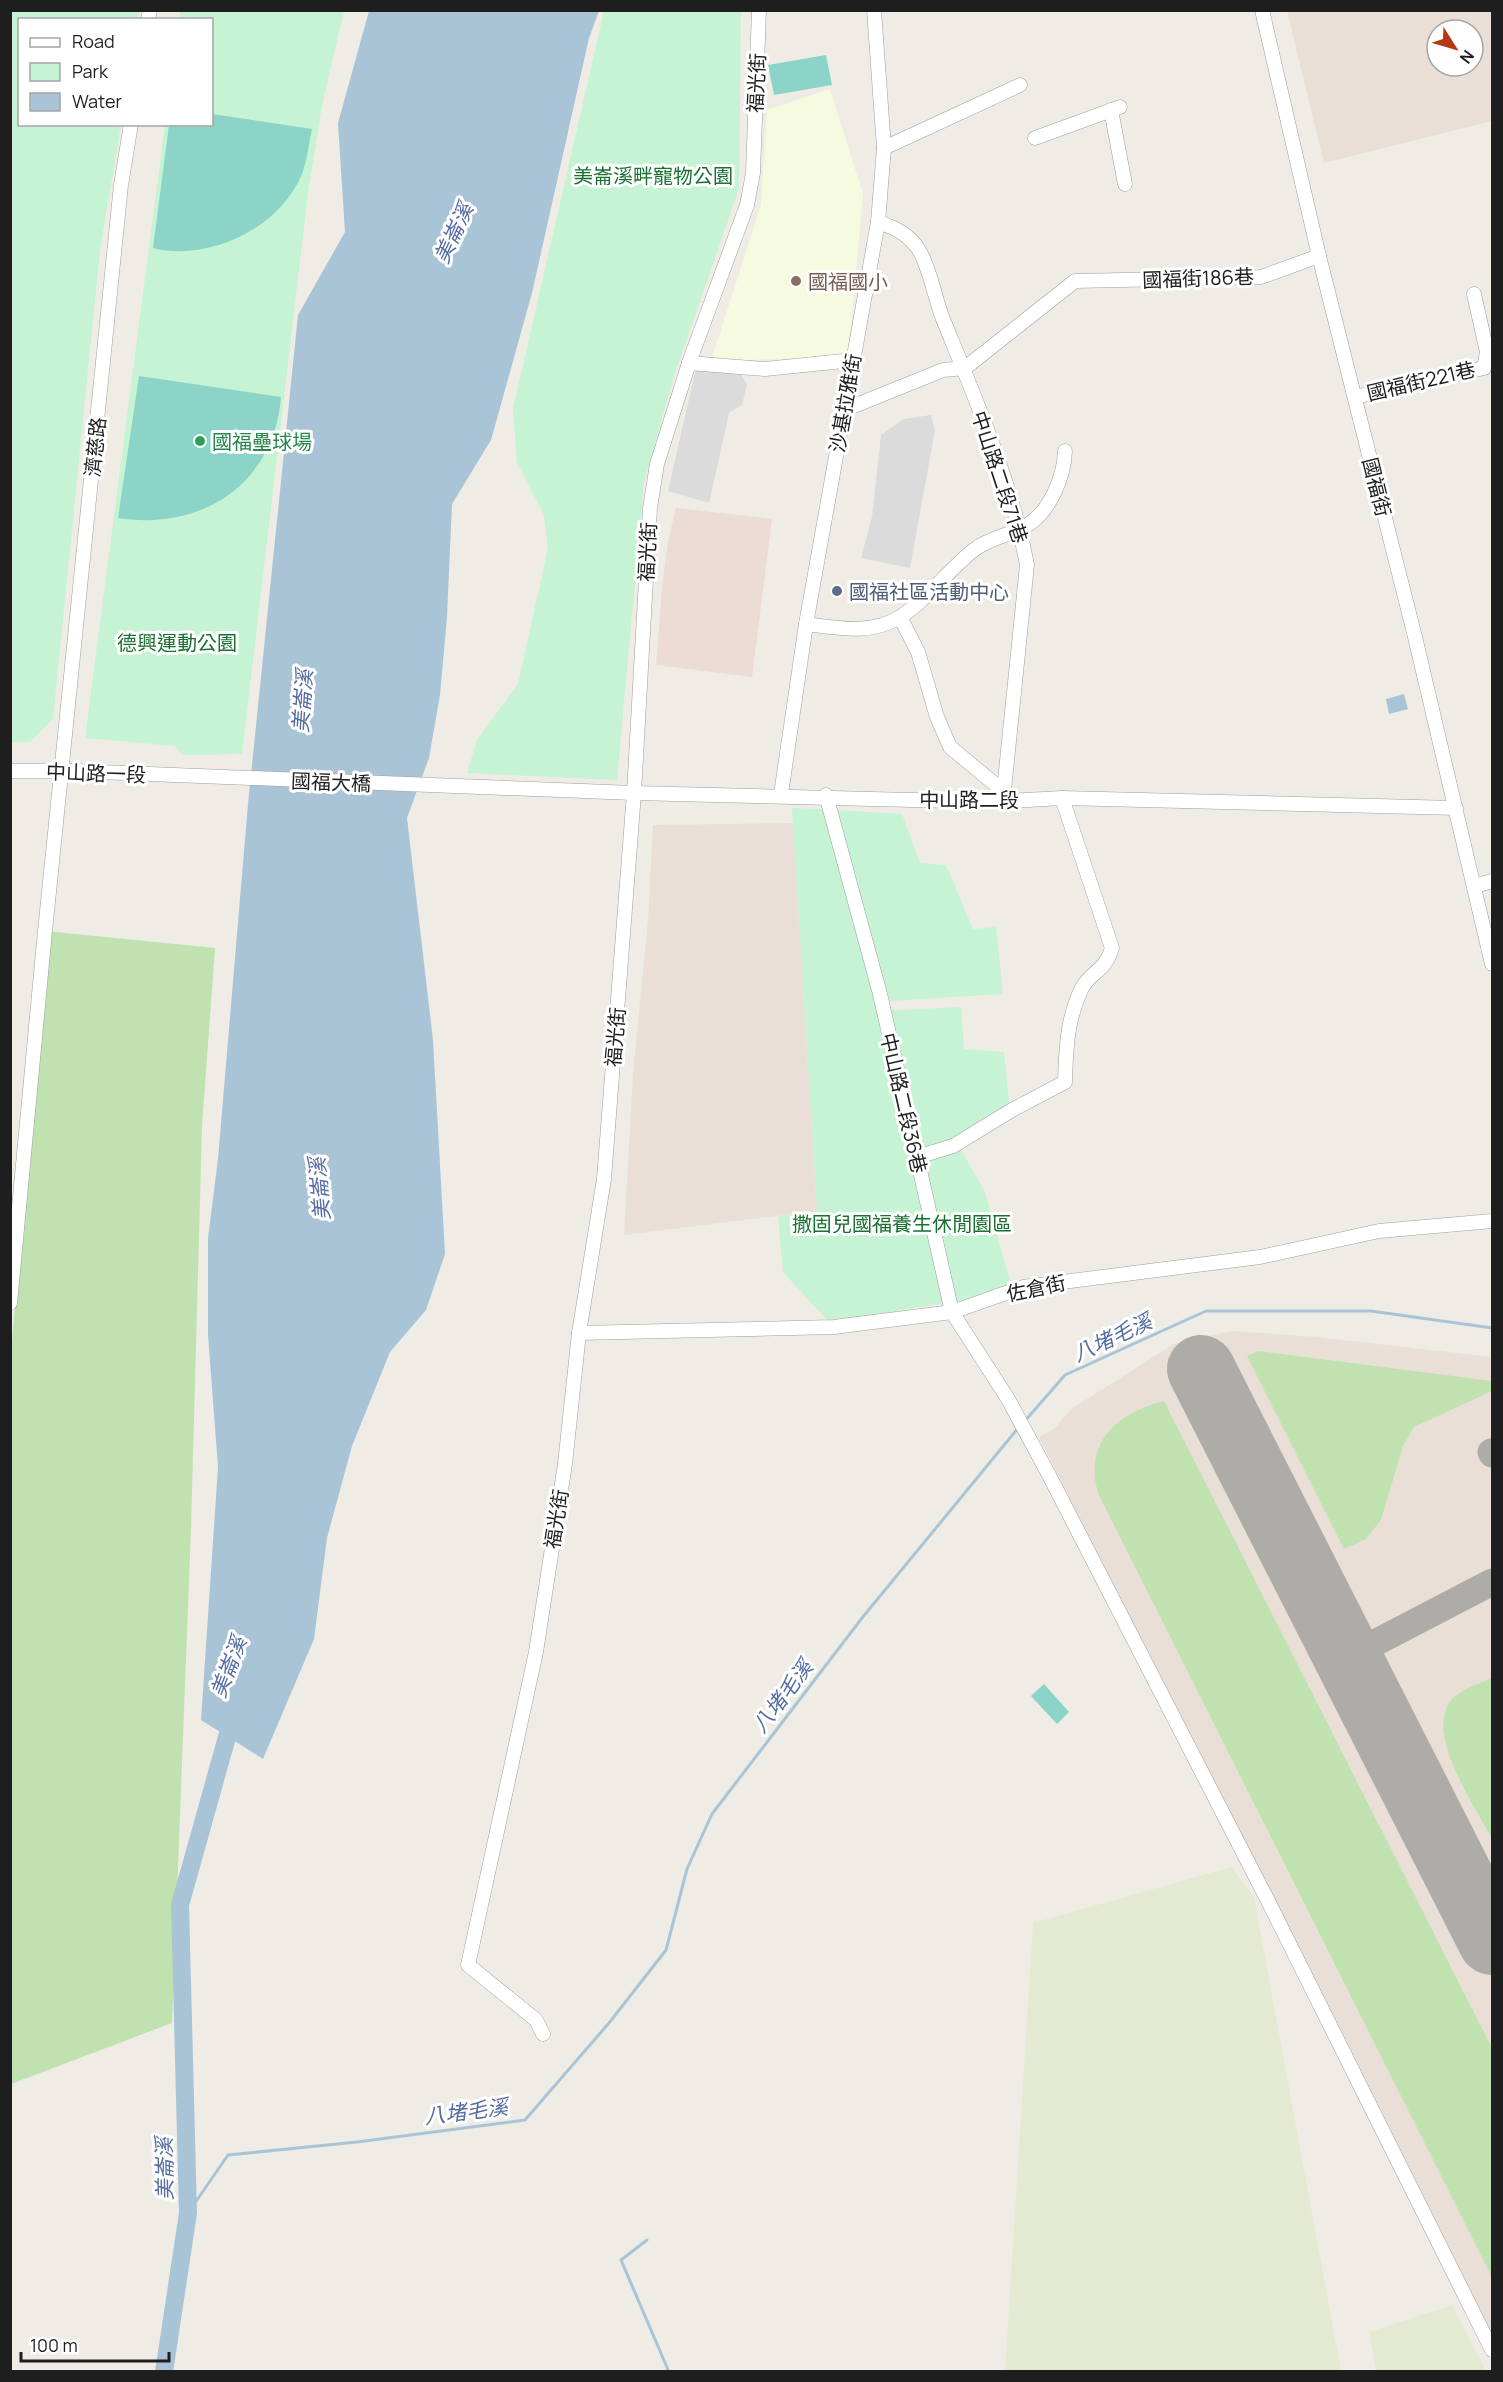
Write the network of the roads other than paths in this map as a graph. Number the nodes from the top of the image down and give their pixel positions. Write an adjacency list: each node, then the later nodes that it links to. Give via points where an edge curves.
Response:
1 (759, 10): 13 (street, 福光街, via 753,173 747,205)
2 (874, 10): 7 (street, 沙基拉雅街)
3 (1262, 10): 10 (street, 國福街)
4 (1020, 85): 7 (street)
5 (131, 126): 22 (street, 濟慈路, via 121,185)
6 (1035, 138): 8 (street, via 1116,109)
7 (884, 148): 9 (street, 沙基拉雅街)
8 (1125, 184)
9 (878, 222): 12 (street, 沙基拉雅街); 14 (street, 中山路二段71巷, via 900,230 918,248)
10 (1319, 256): 14 (street, 國福街186巷, via 1261,277 1075,281); 15 (street, 國福街)
11 (1474, 294): 15 (street, 國福街221巷, via 1487,352 1484,368)
12 (853, 360): 13 (street, via 765,369); 16 (street, 沙基拉雅街)
13 (689, 363): 25 (street, 福光街, via 657,464 650,508)
14 (965, 368): 16 (street, via 943,370); 18 (street, 中山路二段71巷)
15 (1355, 396): 30 (street, 國福街)
16 (843, 410): 20 (street, 沙基拉雅街)
17 (1065, 451): 18 (street, via 1065,465 1052,496 1034,519)
18 (1020, 528): 19 (street, via 977,547); 28 (street, 中山路二段71巷, via 1027,565)
19 (900, 617): 20 (street, via 863,629); 28 (street, via 918,652 937,717 951,747)
20 (806, 624): 26 (street, 沙基拉雅街)
21 (10, 771): 22 (street, 中山路一段)
22 (63, 771): 23 (street, 中山路一段); 36 (street, 濟慈路)
23 (181, 776): 24 (street, 國福大橋)
24 (482, 787): 25 (street, 中山路二段)
25 (634, 793): 26 (street, 中山路二段); 38 (street, 福光街, via 604,1179)
26 (780, 794): 27 (street, 中山路二段)
27 (826, 795): 28 (street, 中山路二段); 34 (street, 中山路二段36巷)
28 (1003, 795): 29 (street, 中山路二段)
29 (1062, 798): 30 (street, 中山路二段); 34 (street, via 1112,948 1108,963 1083,986 1066,1035 1065,1082 953,1146)
30 (1456, 808): 32 (street, 國福街)
31 (1492, 881): 32 (street)
32 (1475, 886): 33 (street, 國福街)
33 (1492, 964)
34 (917, 1157): 37 (street, 中山路二段36巷)
35 (1492, 1221): 37 (street, 佐倉街, via 1378,1231 1260,1257 1023,1287)
36 (10, 1303)
37 (952, 1312): 38 (street, 佐倉街, via 834,1327); 40 (street, 中山路二段36巷, via 1008,1399 1268,1899)
38 (579, 1333): 39 (street, 福光街, via 565,1464 536,1652 468,1965 536,2020)
39 (543, 2034)
40 (1492, 2350)

